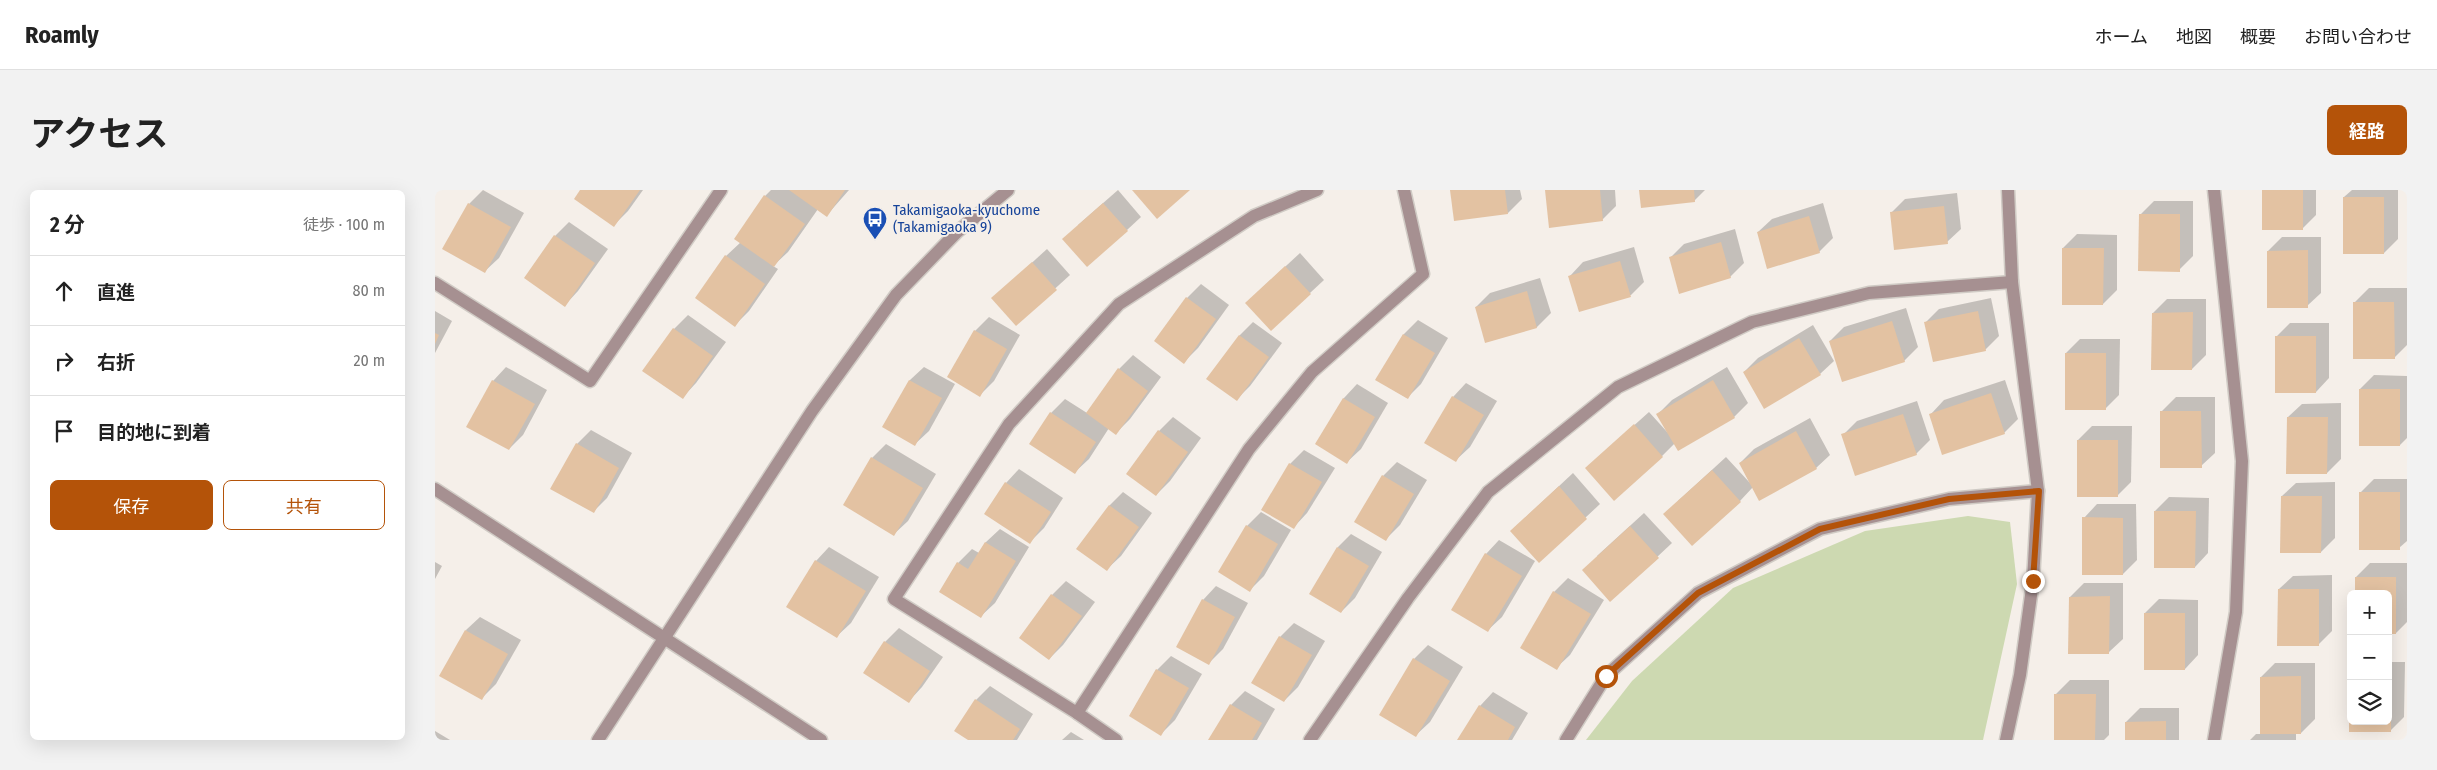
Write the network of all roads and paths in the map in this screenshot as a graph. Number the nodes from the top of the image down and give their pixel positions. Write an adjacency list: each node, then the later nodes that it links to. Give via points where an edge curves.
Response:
1 (721, 190): 8 (street, via 590,381)
2 (1008, 190): 11 (street, via 957,232 896,295 812,411)
3 (1317, 190): 12 (street, via 1254,216 1119,304 1009,424 894,599)
4 (1404, 190): 12 (street, via 1423,274 1312,372 1249,449)
5 (2009, 190): 7 (street)
6 (2214, 190): 19 (street, via 2242,462 2235,612)
7 (2011, 282): 10 (street); 16 (street, via 1869,293 1753,322 1618,386 1489,492 1407,598)
8 (435, 283)
9 (435, 489): 11 (street)
10 (2039, 491): 17 (street, via 1949,499 1812,533 1698,593 1606,676); 18 (street, via 2033,581)
11 (665, 637): 13 (street); 14 (street)
12 (1077, 712): 15 (street)
13 (598, 740)
14 (821, 740)
15 (1116, 740)
16 (1310, 740)
17 (1565, 740)
18 (2007, 740)
19 (2214, 740)

